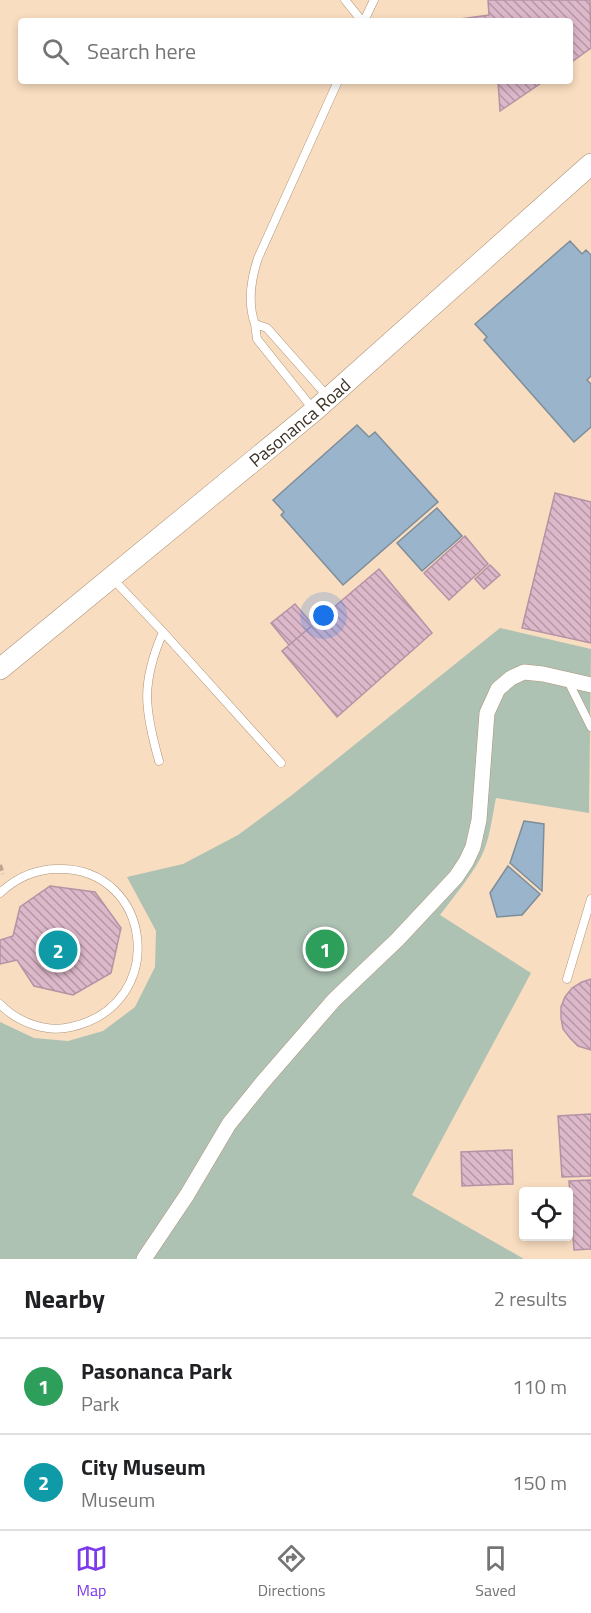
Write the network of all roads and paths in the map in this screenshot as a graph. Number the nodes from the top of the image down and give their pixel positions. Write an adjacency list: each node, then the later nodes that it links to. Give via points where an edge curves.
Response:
1 (345, 0): 3 (lane)
2 (374, 0): 4 (lane)
3 (360, 18)
4 (365, 18)
5 (337, 84): 7 (lane, via 258,258 250,305)
6 (591, 164): 8 (street, Pasonanca Road)
7 (255, 324): 8 (lane, via 267,328); 8 (lane, via 257,339)
8 (321, 404): 9 (street, Pasonanca Road)
9 (111, 578): 10 (lane); 11 (street, Pasonanca Road)
10 (163, 632): 15 (lane, via 151,660 147,689 149,725); 16 (lane)
11 (0, 669)
12 (568, 681): 13 (street); 14 (lane); 21 (street, via 524,672 498,689 487,713 479,820 466,862 456,878 334,1000 262,1083 229,1124)
13 (591, 686)
14 (591, 727)
15 (159, 761)
16 (281, 763)
17 (0, 893): 20 (lane, via 26,875 46,869 88,874 107,885 133,918 138,960 121,999 87,1024 45,1028 24,1022)
18 (591, 899): 19 (lane)
19 (567, 979)
20 (0, 1004)
21 (144, 1259)

